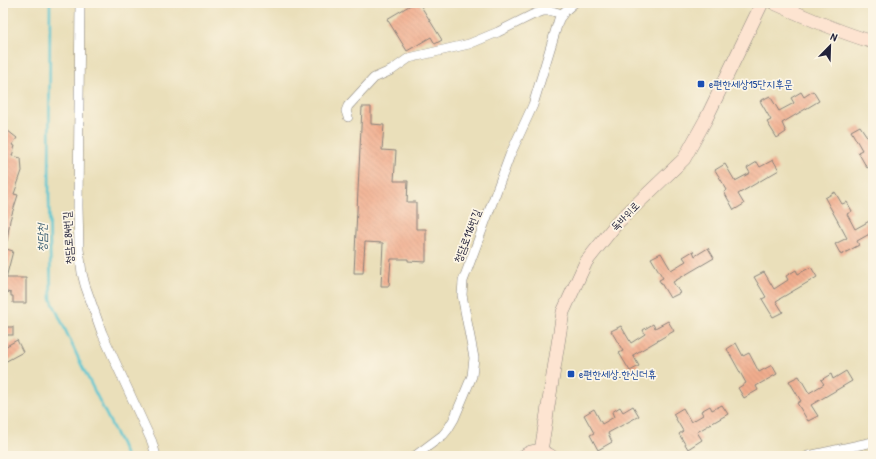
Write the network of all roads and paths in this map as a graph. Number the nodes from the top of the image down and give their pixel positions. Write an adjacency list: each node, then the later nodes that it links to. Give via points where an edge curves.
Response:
1 (80, 3): 10 (street, 청담로84번길, via 78,206 82,273 102,333)
2 (574, 3): 5 (street)
3 (762, 3): 9 (main road, 독바위로, via 684,159 617,223 586,262 563,312)
4 (774, 3): 6 (main road)
5 (562, 14): 7 (street, via 543,11 469,44 409,58 370,81 348,106); 11 (street, 청담로116번길, via 534,104 510,155 463,281 462,295 474,358 472,376 448,429)
6 (873, 42)
7 (348, 117)
8 (873, 442): 13 (street)
9 (546, 454): 12 (main road, via 534,451)
10 (156, 456)
11 (415, 456)
12 (524, 456)
13 (808, 456)

